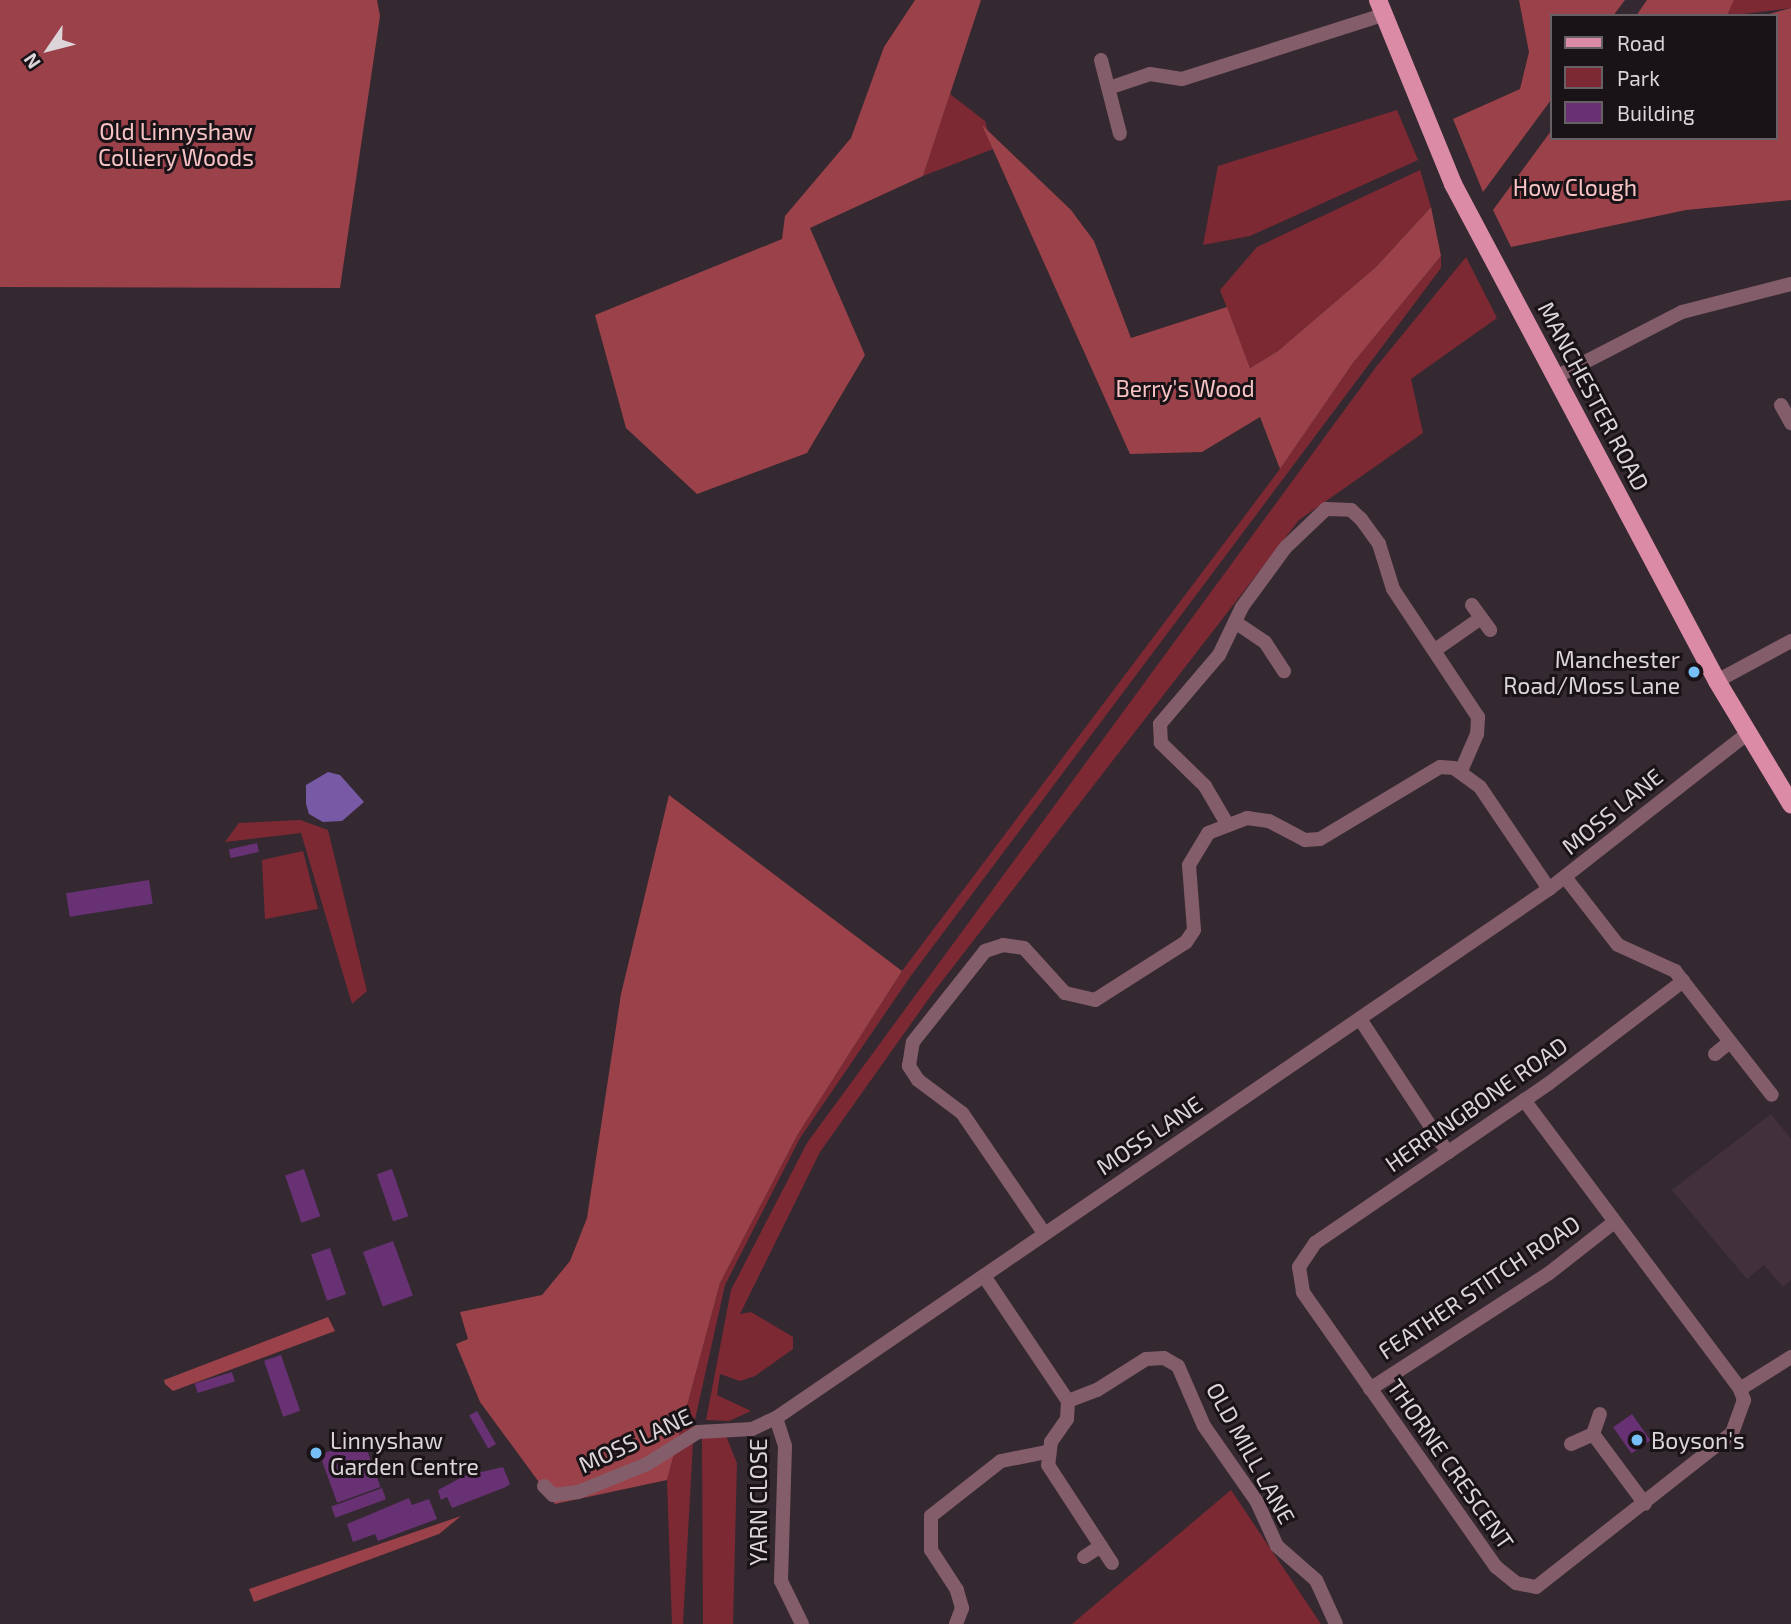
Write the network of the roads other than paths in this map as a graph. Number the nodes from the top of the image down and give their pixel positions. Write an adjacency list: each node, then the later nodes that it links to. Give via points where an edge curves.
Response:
1 (1380, 8): 3 (street, via 1182,79 1150,74); 6 (main road, MANCHESTER ROAD, via 1458,192)
2 (1101, 60): 3 (street)
3 (1109, 88): 4 (street)
4 (1120, 134)
5 (1791, 284): 6 (street, via 1682,312)
6 (1556, 377): 14 (main road, MANCHESTER ROAD)
7 (1782, 405): 8 (street)
8 (1791, 423)
9 (1472, 605): 12 (street, via 1485,624)
10 (1235, 622): 12 (street, via 1304,524 1326,509 1338,507 1361,519 1379,544 1393,589); 13 (street, via 1265,642); 18 (street, via 1219,655 1163,717 1158,733 1168,753 1214,797)
11 (1791, 641): 14 (street)
12 (1435, 650): 16 (street, via 1478,717 1478,734)
13 (1284, 671)
14 (1717, 681): 15 (main road, MANCHESTER ROAD)
15 (1748, 733): 17 (main road, MANCHESTER ROAD); 19 (street, MOSS LANE)
16 (1461, 771): 18 (street, via 1440,767 1425,772 1320,839 1305,840 1269,821); 20 (street, via 1480,787)
17 (1791, 804)
18 (1226, 822): 29 (street, via 1208,833 1189,865 1195,917 1186,942 1106,995 1084,1002 1065,993 1033,953 1014,945 993,947 972,961 913,1042 913,1073 962,1113)
19 (1566, 877): 20 (street, MOSS LANE); 21 (street, via 1612,939 1665,962)
20 (1549, 889): 22 (street, MOSS LANE)
21 (1683, 981): 23 (street); 26 (street, HERRINGBONE ROAD)
22 (1360, 1019): 27 (street); 29 (street, MOSS LANE)
23 (1730, 1042): 24 (street); 25 (street)
24 (1715, 1054)
25 (1772, 1095)
26 (1524, 1101): 27 (street, HERRINGBONE ROAD); 28 (street)
27 (1448, 1153): 30 (street, HERRINGBONE ROAD, via 1315,1243)
28 (1613, 1223): 33 (street, FEATHER STITCH ROAD, via 1548,1274); 34 (street)
29 (1044, 1233): 31 (street, MOSS LANE)
30 (1299, 1267): 33 (street, THORNE CRESCENT, via 1303,1292)
31 (984, 1276): 35 (street); 37 (street, MOSS LANE)
32 (1791, 1357): 34 (street)
33 (1370, 1389): 42 (street, THORNE CRESCENT, via 1496,1567 1516,1583 1545,1584)
34 (1740, 1389): 42 (street, THORNE CRESCENT, via 1742,1413 1732,1433)
35 (1068, 1401): 40 (street, via 1067,1419); 48 (street, OLD MILL LANE, via 1091,1393 1146,1359 1164,1358 1178,1366 1204,1426 1257,1502 1277,1546 1317,1580)
36 (1600, 1414): 38 (street)
37 (776, 1418): 41 (street, MOSS LANE, via 752,1429 698,1432 647,1464 578,1492 553,1495); 46 (street, YARN CLOSE, via 785,1446 781,1581)
38 (1593, 1434): 39 (street); 42 (street)
39 (1570, 1444)
40 (1047, 1452): 43 (street, via 1053,1476); 47 (street, via 1001,1461 931,1516 932,1550 957,1590 962,1608)
41 (544, 1486)
42 (1645, 1504)
43 (1101, 1546): 44 (street); 45 (street)
44 (1084, 1558)
45 (1112, 1563)
46 (802, 1624)
47 (956, 1624)
48 (1336, 1624)

